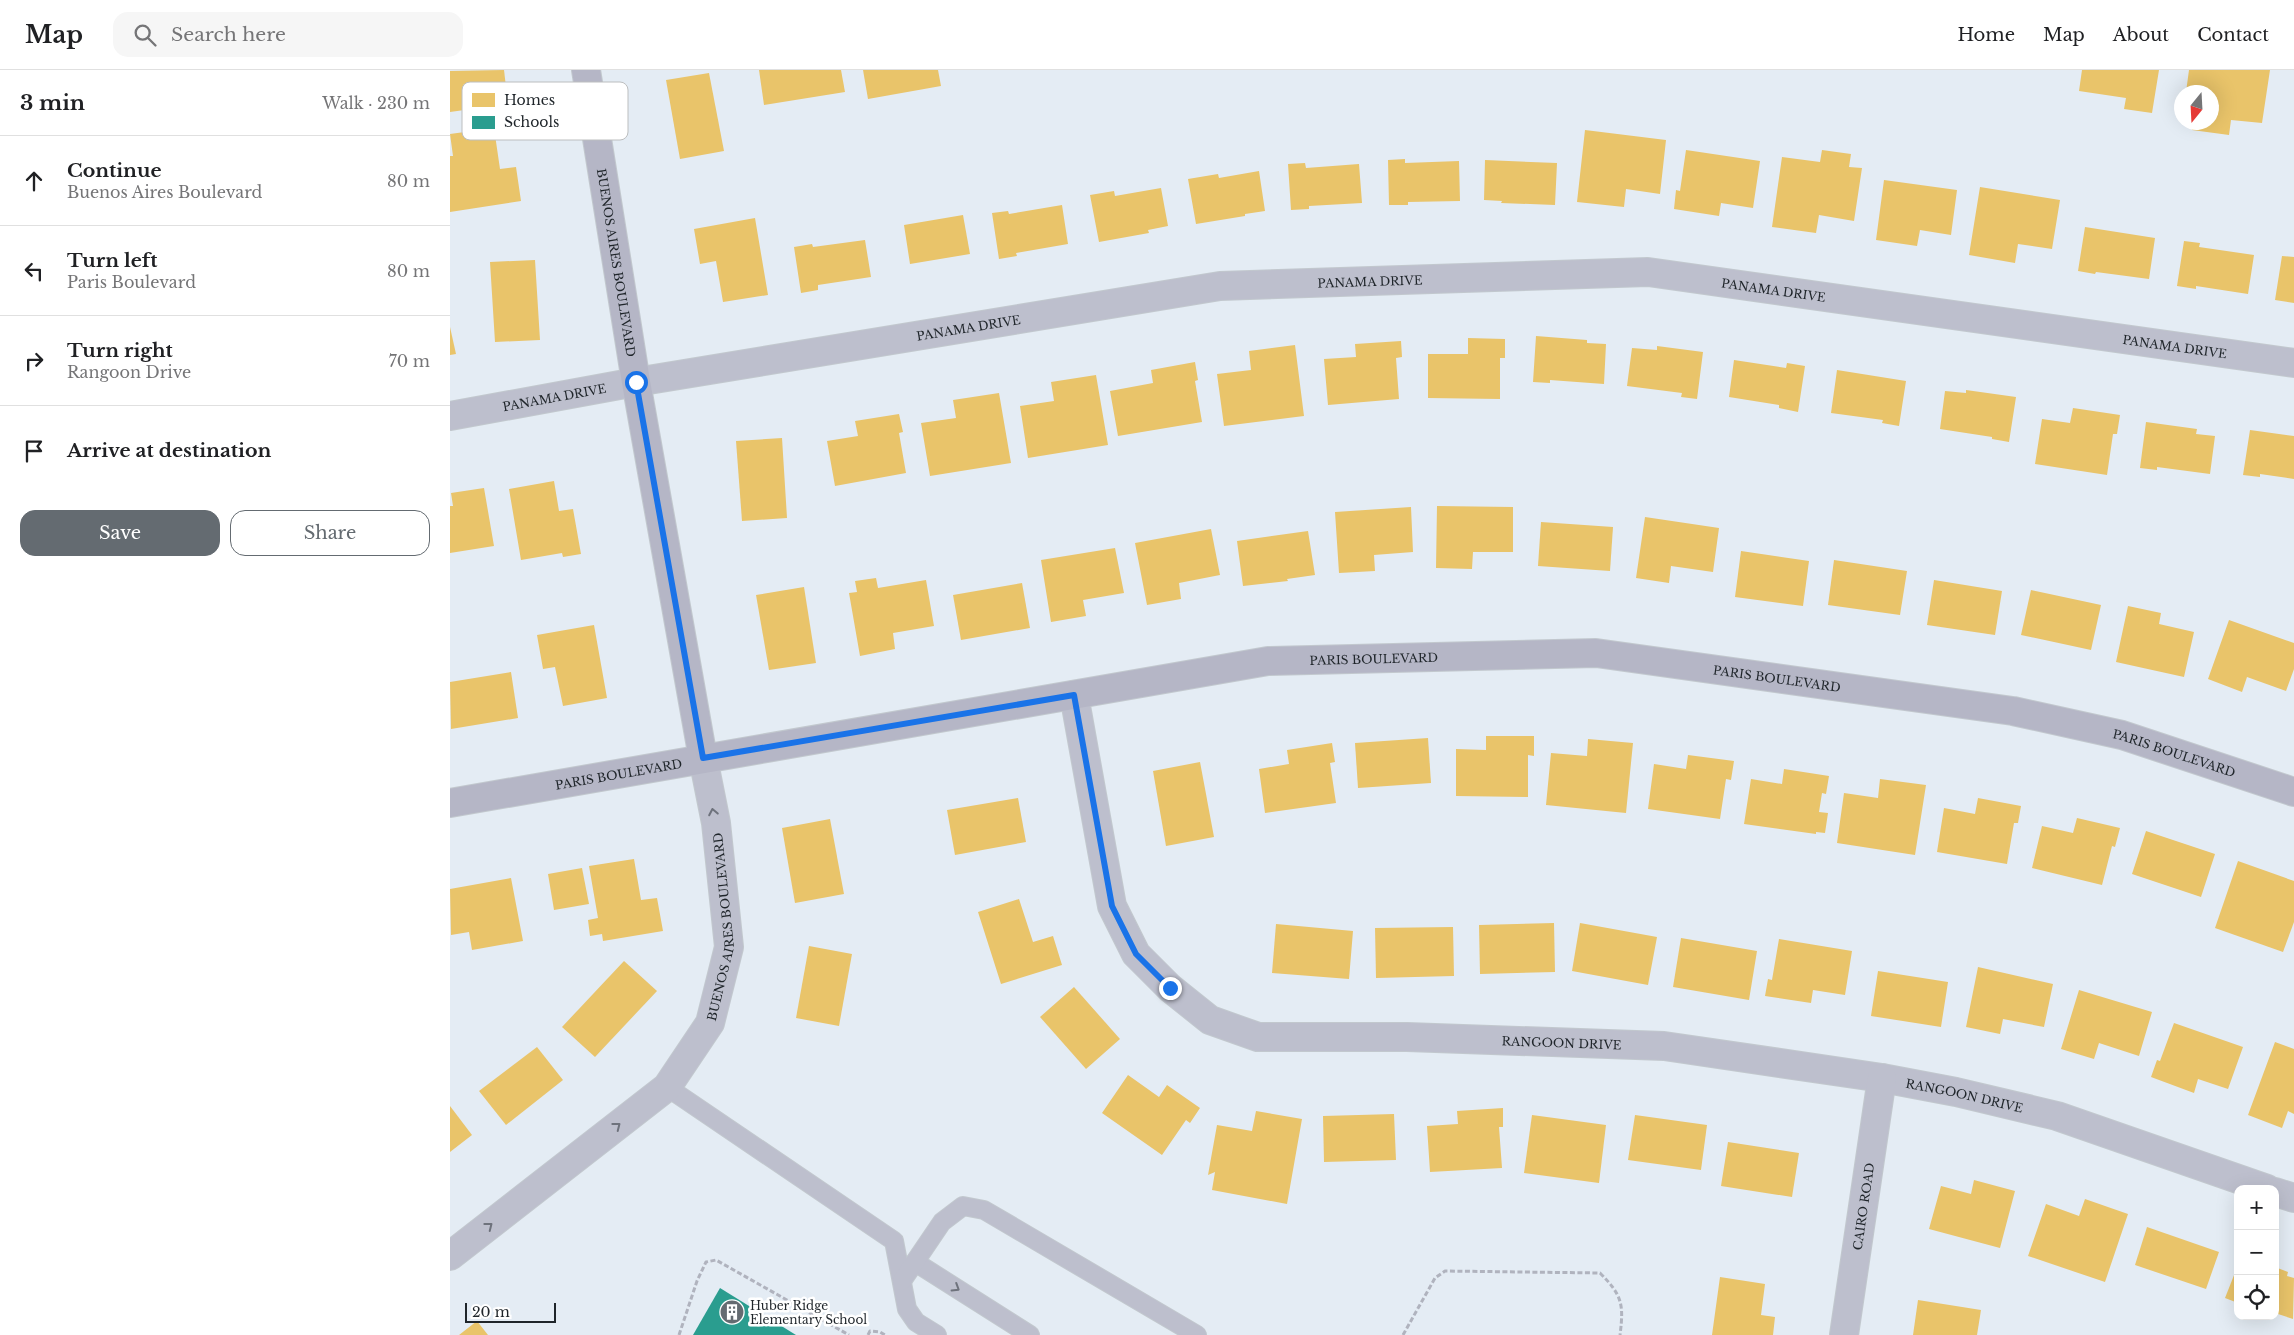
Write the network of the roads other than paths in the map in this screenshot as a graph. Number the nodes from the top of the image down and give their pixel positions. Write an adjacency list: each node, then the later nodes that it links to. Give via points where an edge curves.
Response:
1 (597, 140): 3 (street, BUENOS AIRES BOULEVARD)
2 (2294, 363): 3 (street, PANAMA DRIVE, via 1648,272 1220,286)
3 (636, 382): 4 (street, PANAMA DRIVE); 6 (street, BUENOS AIRES BOULEVARD)
4 (450, 416)
5 (1074, 695): 6 (street, PARIS BOULEVARD); 7 (street, PARIS BOULEVARD, via 1268,661 1596,653 2013,711 2122,734); 9 (street, RANGOON DRIVE, via 1112,906 1136,954 1170,988 1210,1020 1258,1037 1407,1037 1664,1046)
6 (703, 758): 8 (street, PARIS BOULEVARD); 10 (street, BUENOS AIRES BOULEVARD, one-way to 6, via 710,1023 729,947 716,823)
7 (2294, 792)
8 (450, 803)
9 (1882, 1078): 11 (street, RANGOON DRIVE, via 2057,1116); 20 (street, CAIRO ROAD)
10 (667, 1087): 14 (street, BUENOS AIRES BOULEVARD, one-way to 10); 16 (lane, via 894,1241)
11 (2255, 1185)
12 (2279, 1193): 13 (street)
13 (2294, 1198)
14 (450, 1256)
15 (915, 1262): 16 (lane); 18 (lane, one-way to 18); 19 (lane, via 942,1222 963,1206 984,1210)
16 (902, 1281): 17 (lane, via 907,1309 916,1322)
17 (937, 1335)
18 (1030, 1335)
19 (1197, 1335)
20 (1844, 1335)

